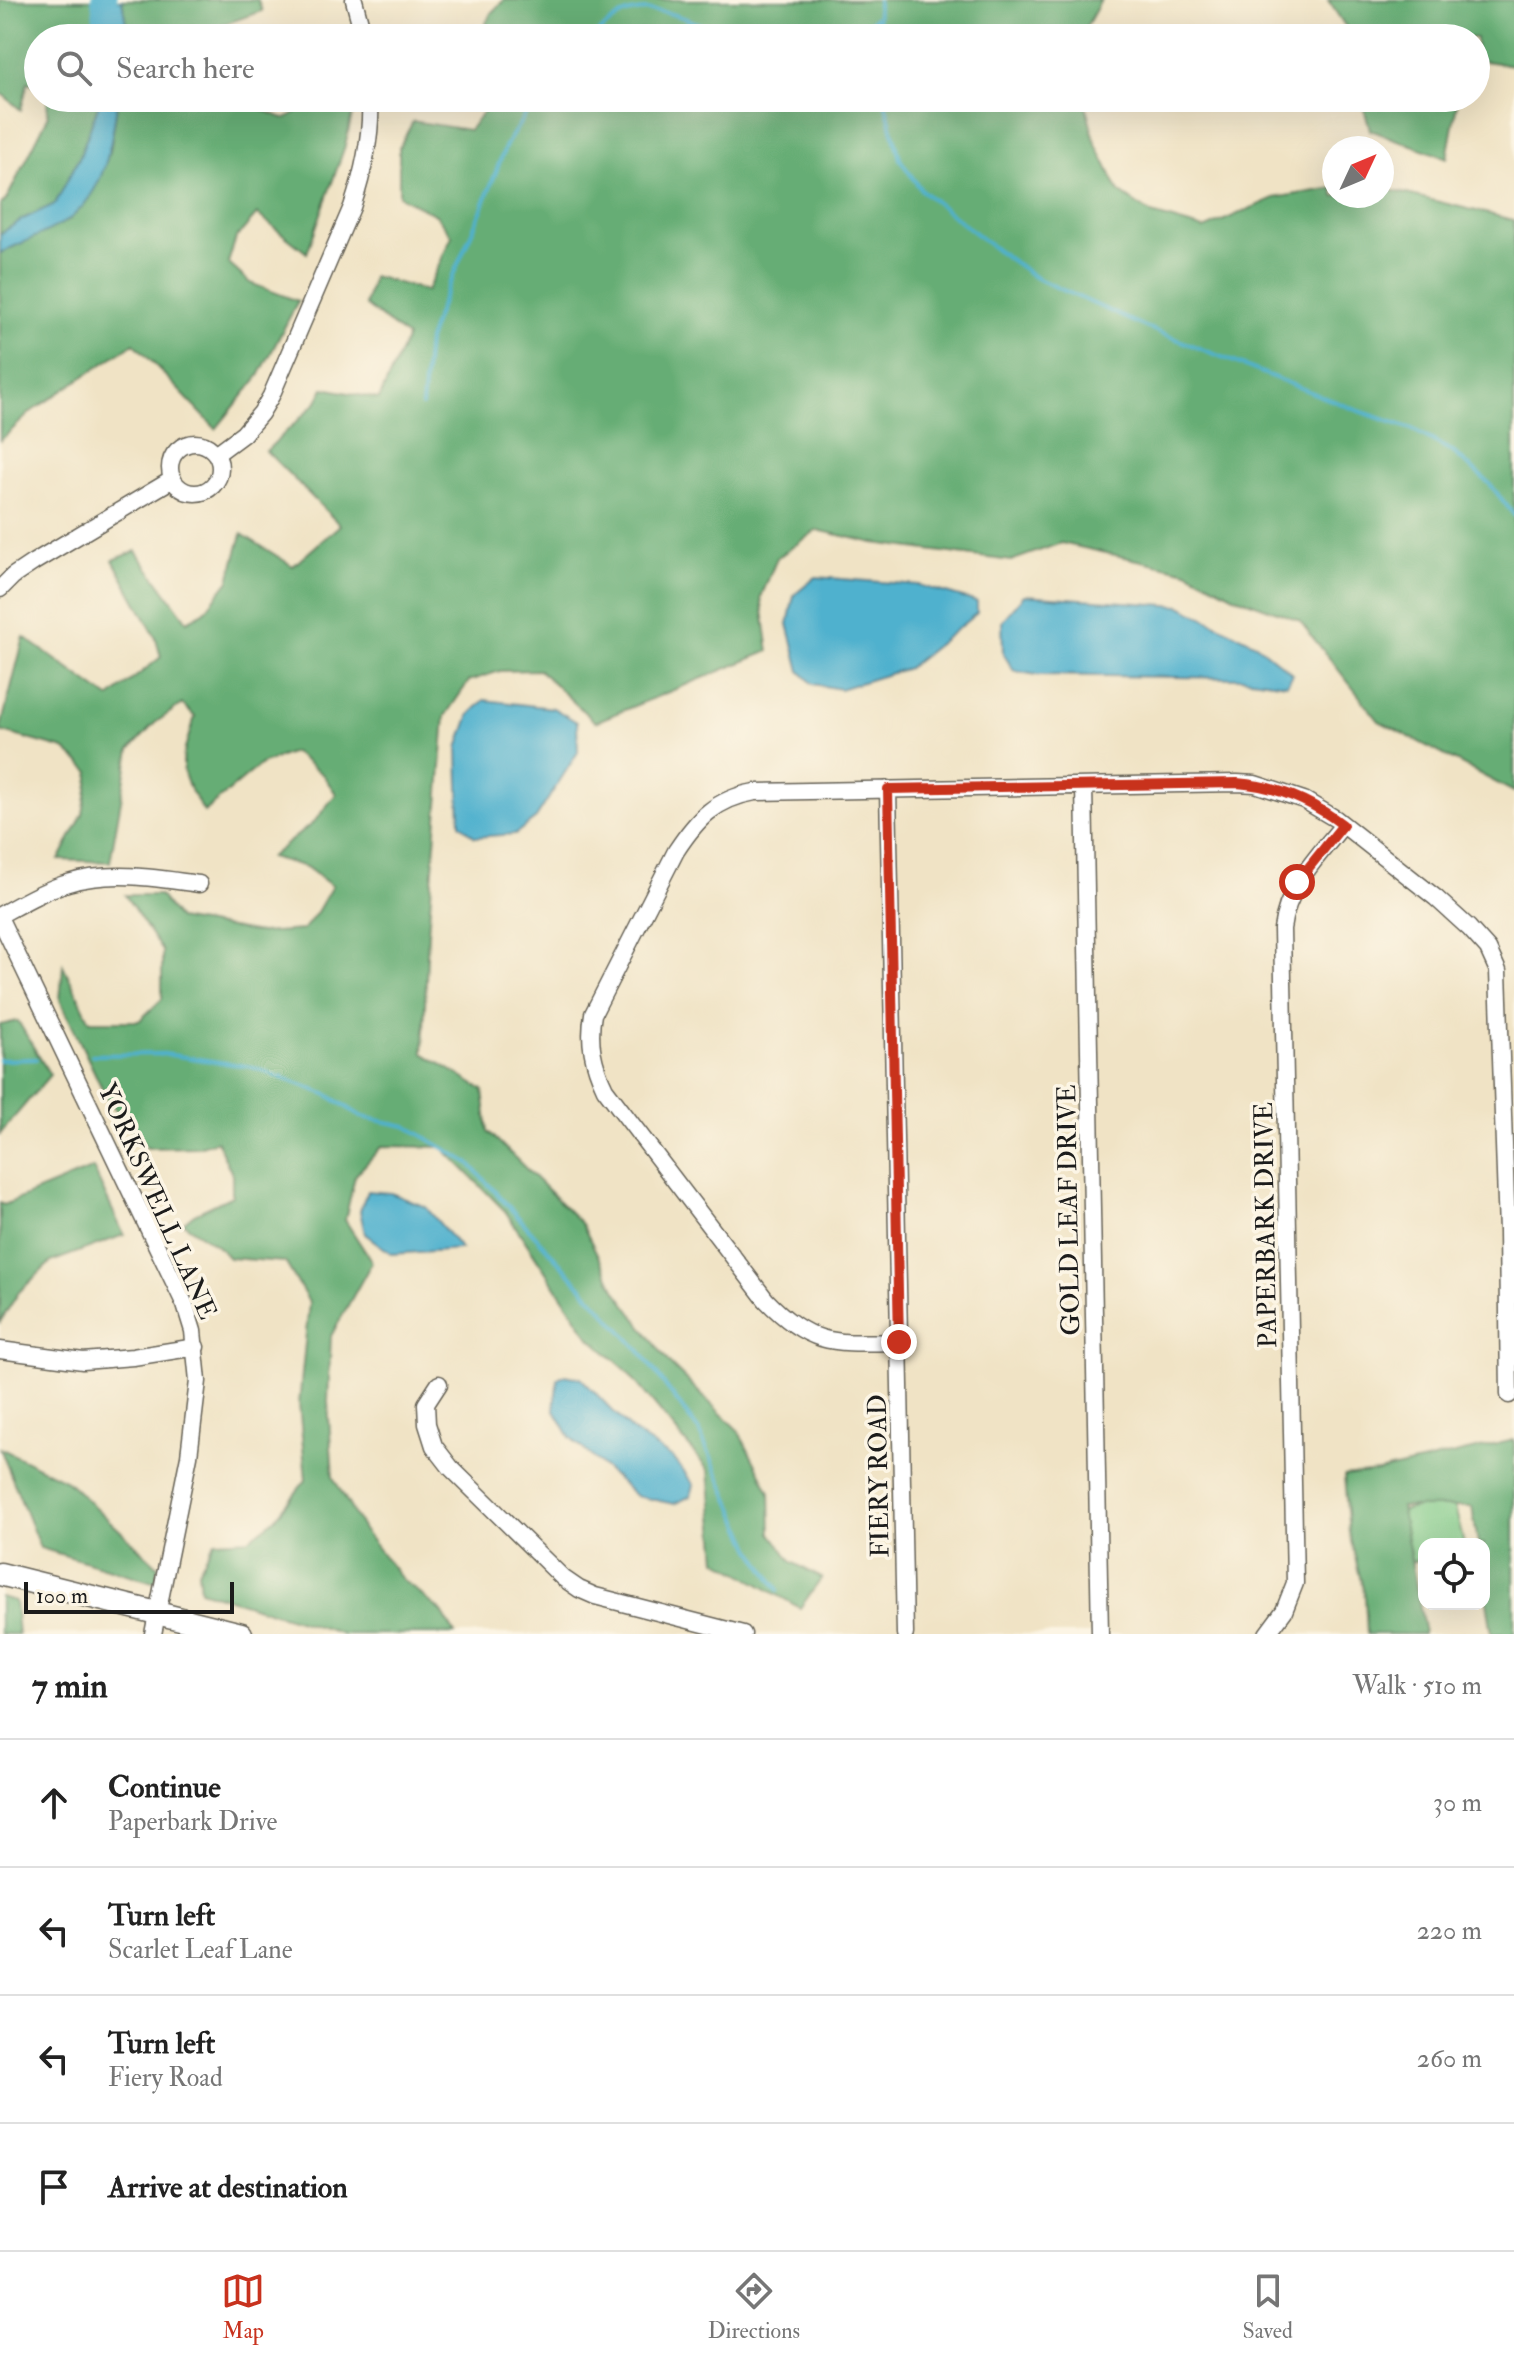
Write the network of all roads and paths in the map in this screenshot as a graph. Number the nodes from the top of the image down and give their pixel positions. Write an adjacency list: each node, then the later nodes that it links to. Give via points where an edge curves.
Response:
1 (354, 0): 2 (street)
2 (360, 24)
3 (369, 112): 4 (street, via 360,185 291,351 261,413)
4 (216, 454): 5 (street, via 197,443 181,448 171,461); 5 (street, via 220,472 206,491 190,492)
5 (173, 479): 6 (street, via 34,562)
6 (0, 589)
7 (1084, 786): 8 (street); 9 (street, via 1255,784 1304,800); 22 (street, GOLD LEAF DRIVE)
8 (888, 789): 12 (street, FIERY ROAD); 12 (street, via 755,792 727,800 700,818 676,851 602,992 590,1043 605,1089 781,1316 820,1339)
9 (1343, 825): 16 (street, via 1469,928 1488,949 1498,971); 23 (street, PAPERBARK DRIVE, via 1297,882 1282,929 1296,1571 1291,1597)
10 (199, 884): 11 (street, via 96,877 48,890)
11 (0, 917): 13 (street, YORKSWELL LANE, via 185,1305)
12 (899, 1342): 21 (street, FIERY ROAD)
13 (196, 1347): 14 (street, via 83,1361); 18 (street, YORKSWELL LANE, via 198,1381 189,1456)
14 (0, 1350)
15 (439, 1384): 20 (street, via 426,1404 434,1446 563,1578 595,1596)
16 (1509, 1395)
17 (0, 1574): 18 (main road)
18 (156, 1624): 19 (main road)
19 (241, 1634)
20 (743, 1634)
21 (905, 1634)
22 (1100, 1634)
23 (1267, 1634)

